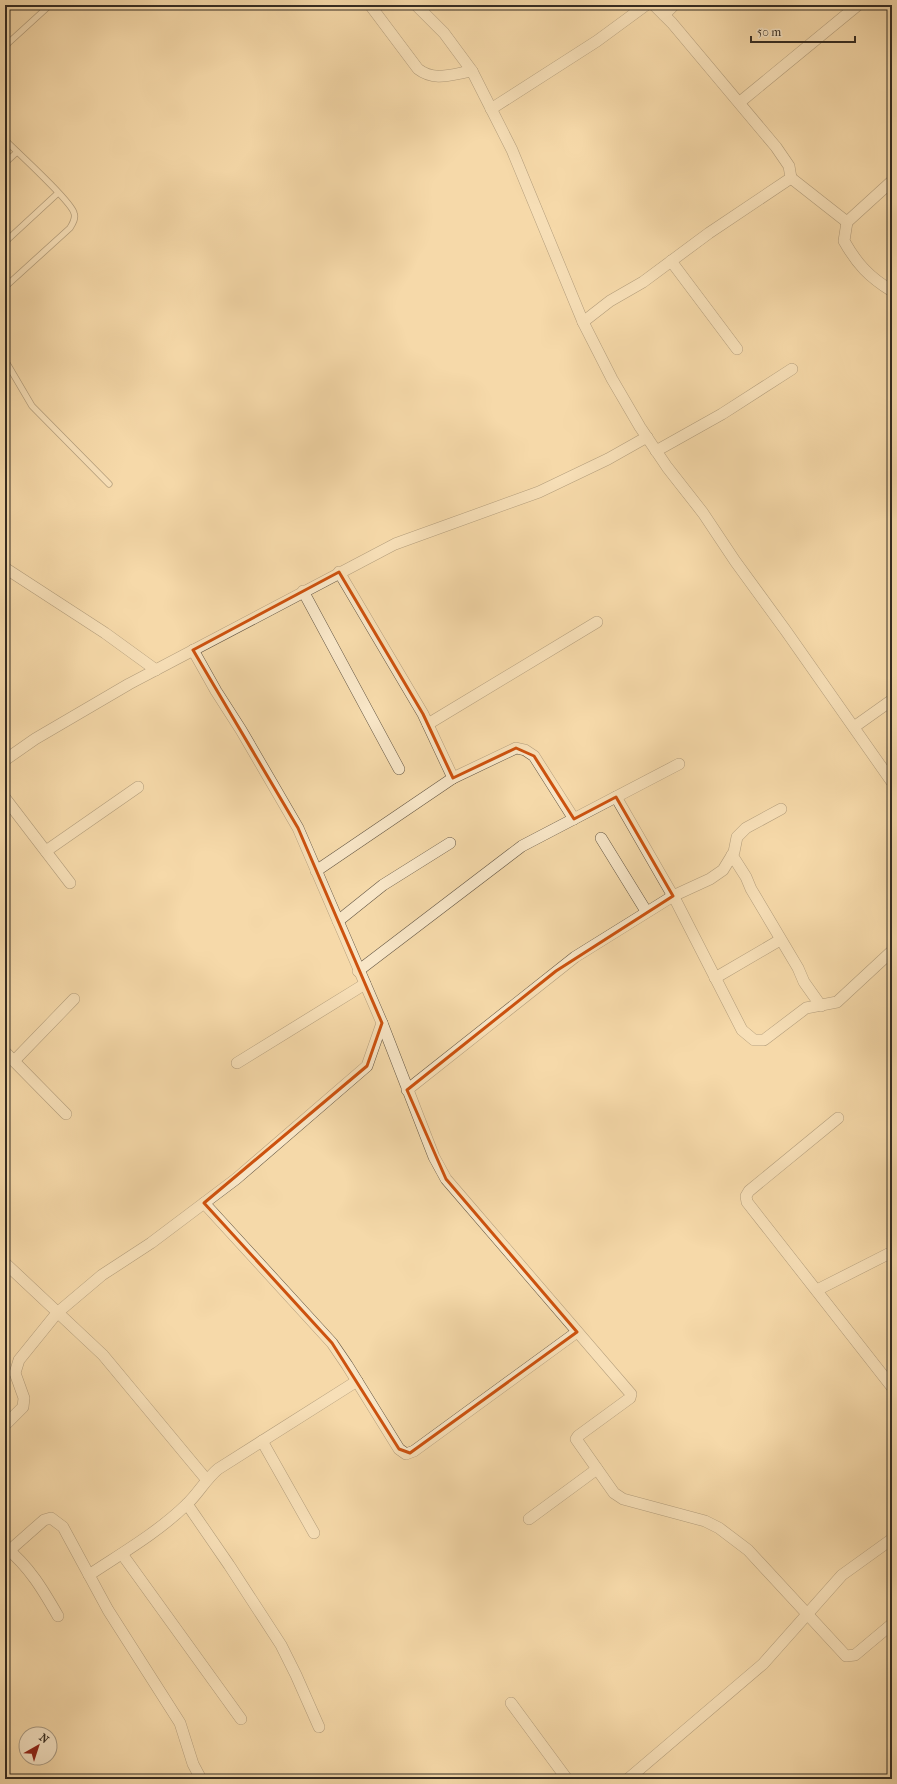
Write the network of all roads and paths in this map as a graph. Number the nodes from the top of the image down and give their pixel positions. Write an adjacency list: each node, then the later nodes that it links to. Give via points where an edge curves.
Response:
1 (50, 5): 9 (lane)
2 (370, 5): 10 (street, via 425,74 435,77)
3 (416, 5): 10 (street, via 444,33)
4 (646, 5): 12 (street, via 597,41)
5 (654, 5): 8 (street)
6 (674, 5): 8 (street)
7 (858, 5): 11 (street)
8 (664, 15): 11 (street)
9 (5, 46)
10 (472, 71): 12 (street)
11 (740, 102): 16 (street, via 789,166)
12 (491, 109): 24 (street, via 512,150)
13 (5, 140): 14 (lane)
14 (17, 152): 15 (lane); 18 (lane)
15 (5, 163)
16 (791, 178): 19 (street); 21 (street)
17 (892, 181): 19 (street)
18 (58, 193): 20 (lane); 22 (lane, via 74,213 74,221 70,228)
19 (848, 222): 23 (street, via 844,241 854,260 873,280)
20 (5, 242)
21 (671, 261): 24 (street); 25 (street)
22 (5, 287)
23 (892, 291)
24 (583, 322): 28 (street, via 612,379)
25 (737, 349)
26 (5, 360): 30 (lane, via 32,406)
27 (792, 369): 29 (street, via 722,414)
28 (647, 438): 29 (street); 32 (street, via 539,492 395,544)
29 (656, 451): 39 (street)
30 (109, 484)
31 (5, 568): 36 (street, via 105,633)
32 (339, 572): 33 (street); 38 (street)
33 (303, 591): 35 (street); 42 (street)
34 (597, 622): 38 (street)
35 (193, 650): 36 (street); 54 (street, via 298,828)
36 (156, 670): 40 (street)
37 (892, 700): 39 (street)
38 (428, 724): 43 (street)
39 (854, 727): 44 (street)
40 (7, 754)
41 (679, 764): 47 (street)
42 (400, 769)
43 (453, 778): 49 (street, via 516,748 524,750 534,756); 54 (street)
44 (892, 782)
45 (138, 787): 52 (street)
46 (5, 798): 52 (street)
47 (616, 798): 49 (street); 56 (street)
48 (781, 809): 53 (street, via 746,828 737,837)
49 (574, 819): 61 (street, via 522,846)
50 (601, 838): 57 (street)
51 (450, 843): 58 (street, via 383,885)
52 (46, 851): 55 (street)
53 (732, 855): 56 (street, via 723,870); 59 (street)
54 (316, 871): 58 (street)
55 (70, 883)
56 (673, 896): 57 (street); 62 (street)
57 (646, 912): 70 (street, via 556,971)
58 (338, 921): 61 (street)
59 (780, 940): 62 (street); 65 (street)
60 (892, 951): 65 (street, via 837,1002)
61 (358, 971): 63 (street)
62 (715, 978): 65 (street, via 742,1030 754,1040 764,1040 804,1010)
63 (365, 984): 66 (street); 69 (street)
64 (74, 1000): 68 (street)
65 (821, 1006)
66 (382, 1023): 70 (street); 73 (street, via 367,1066 273,1148)
67 (5, 1052): 68 (street)
68 (14, 1061): 71 (street)
69 (237, 1063)
70 (407, 1090): 78 (street, via 446,1179)
71 (66, 1114)
72 (838, 1118): 76 (street, via 746,1196 748,1202)
73 (204, 1203): 77 (street, via 151,1243 102,1275); 79 (street, via 324,1334)
74 (892, 1252): 76 (street)
75 (5, 1262): 77 (street)
76 (817, 1290): 80 (street)
77 (57, 1313): 81 (street, via 19,1360 15,1373 24,1398 23,1407); 84 (street, via 103,1356)
78 (577, 1332): 79 (street, via 410,1453 399,1449); 83 (street, via 631,1394 628,1400 576,1437)
79 (357, 1381): 82 (street)
80 (892, 1387)
81 (5, 1425)
82 (262, 1441): 84 (street); 87 (street)
83 (597, 1469): 86 (street); 92 (street, via 614,1493 620,1497 699,1519 734,1538)
84 (206, 1479): 85 (street)
85 (187, 1504): 90 (street, via 164,1525); 97 (street, via 281,1645)
86 (529, 1519)
87 (314, 1533)
88 (892, 1539): 92 (street, via 842,1575)
89 (8, 1548): 91 (street, via 44,1520 51,1518 63,1527); 93 (street, via 38,1582)
90 (122, 1554): 91 (street); 96 (street)
91 (89, 1575): 98 (street, via 108,1610 180,1723 193,1764)
92 (806, 1614): 94 (street, via 842,1654 851,1657); 100 (street, via 764,1664)
93 (58, 1616)
94 (892, 1624)
95 (511, 1703): 99 (street)
96 (241, 1718)
97 (319, 1727)
98 (201, 1779)
99 (567, 1779)
100 (628, 1779)

